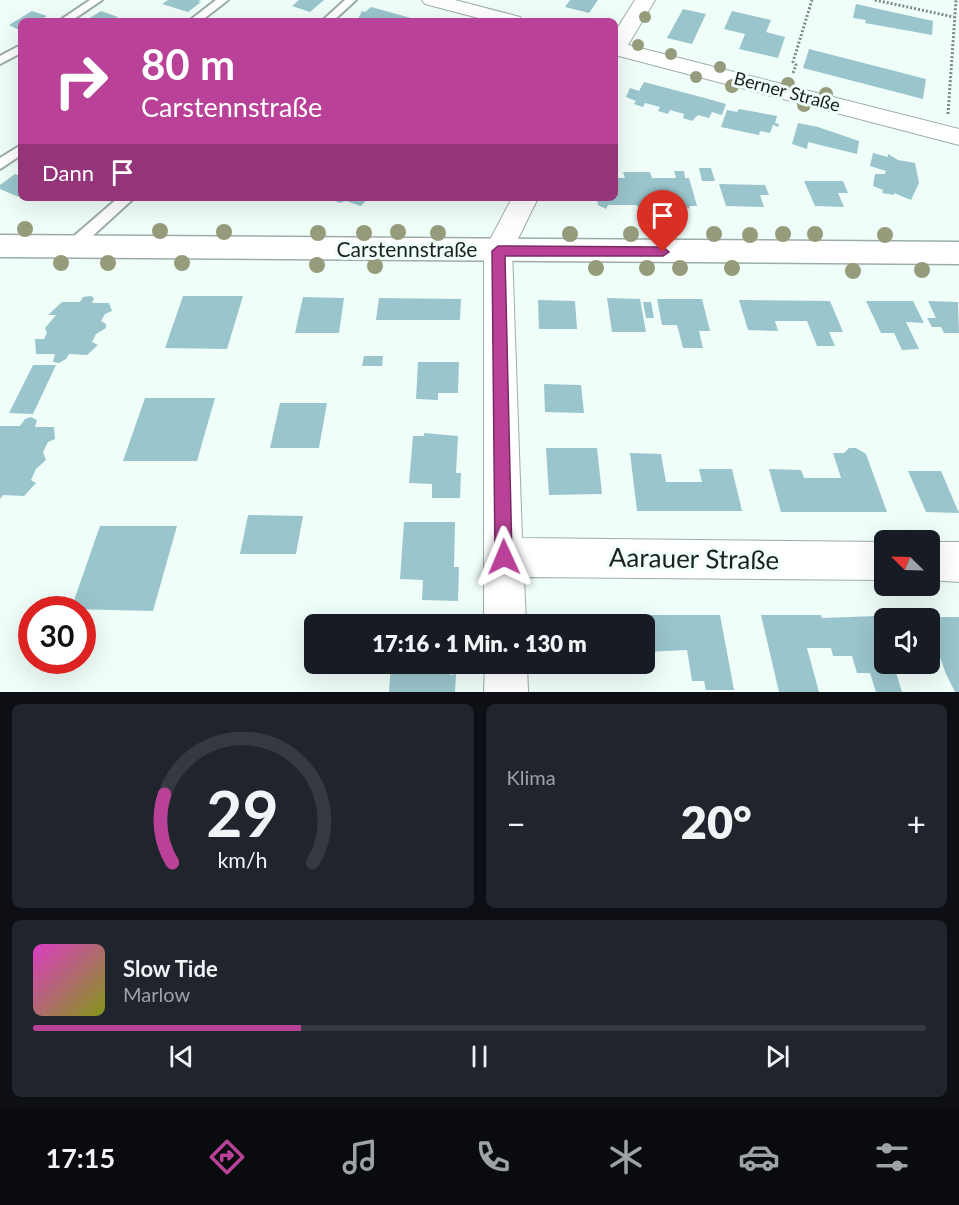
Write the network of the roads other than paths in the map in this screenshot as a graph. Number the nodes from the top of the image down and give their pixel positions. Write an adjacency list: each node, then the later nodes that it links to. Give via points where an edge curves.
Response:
1 (97, 0): 6 (lane)
2 (223, 0): 7 (lane)
3 (351, 0): 8 (lane)
4 (432, 0): 9 (street)
5 (645, 0): 10 (street)
6 (69, 18)
7 (198, 18)
8 (330, 18)
9 (501, 18)
10 (618, 43)
11 (618, 49): 14 (street, Berner Straße)
12 (18, 50): 13 (lane)
13 (0, 61)
14 (953, 130)
15 (18, 151): 16 (lane)
16 (0, 164)
17 (124, 201): 20 (lane)
18 (523, 201): 21 (street)
19 (0, 246): 20 (street, Carstennstraße)
20 (71, 247): 21 (street, Carstennstraße)
21 (498, 251): 22 (street, Carstennstraße); 23 (street)
22 (959, 253)
23 (504, 557): 24 (street, Aarauer Straße); 27 (street)
24 (874, 561)
25 (940, 561): 26 (street)
26 (959, 562)
27 (505, 614)
28 (506, 674): 29 (street)
29 (506, 692)

